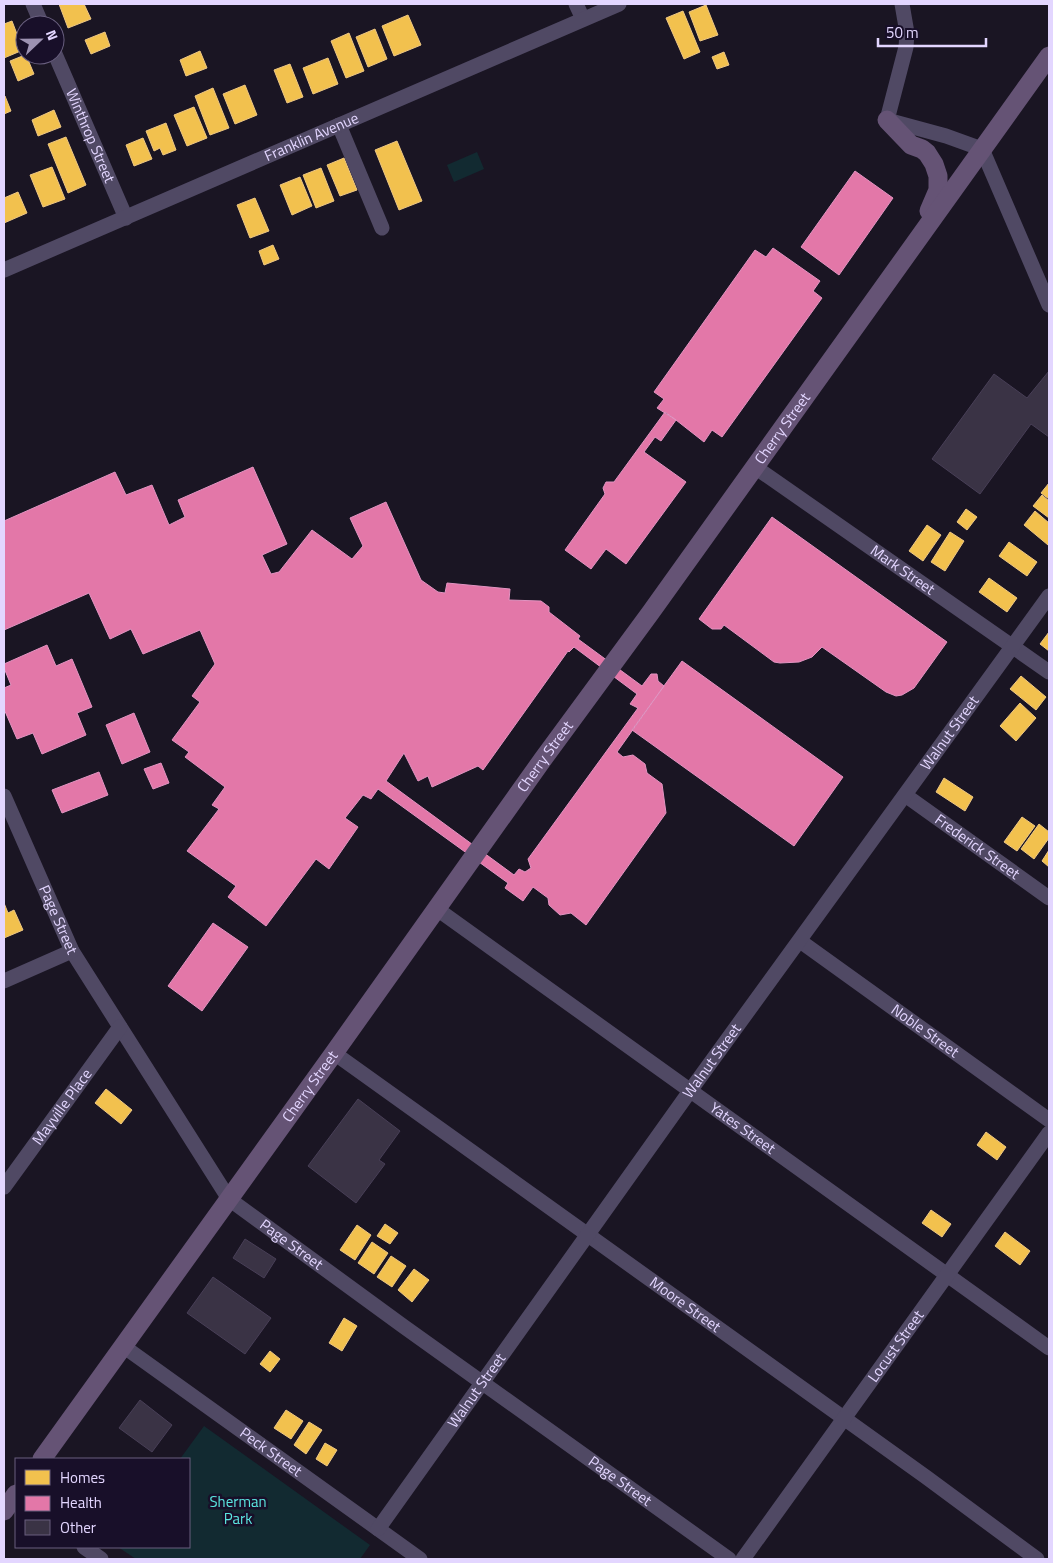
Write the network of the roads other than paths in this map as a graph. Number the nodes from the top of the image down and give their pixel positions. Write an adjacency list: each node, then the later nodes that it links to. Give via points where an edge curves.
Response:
1 (576, 4): 4 (street)
2 (619, 4): 4 (street, Franklin Avenue)
3 (902, 4): 7 (street, via 906,47)
4 (583, 20): 8 (street, Franklin Avenue)
5 (1049, 56): 9 (main road, Cherry Street)
6 (60, 65): 10 (street, Winthrop Street)
7 (886, 120): 9 (street, via 946,136); 12 (main road, via 911,145 927,153 938,176 938,190)
8 (339, 125): 10 (street, Franklin Avenue); 11 (street)
9 (982, 150): 12 (main road, Cherry Street); 14 (street)
10 (126, 218): 13 (street, Franklin Avenue)
11 (382, 228)
12 (914, 246): 15 (main road, Cherry Street)
13 (4, 270)
14 (1049, 305)
15 (755, 467): 17 (street, Mark Street); 22 (main road, Cherry Street)
16 (1049, 596): 17 (street, Walnut Street)
17 (1013, 646): 18 (street, Mark Street); 19 (street, Walnut Street)
18 (1049, 672)
19 (905, 795): 21 (street, Frederick Street); 23 (street, Walnut Street)
20 (4, 796): 24 (street, Page Street)
21 (1049, 898)
22 (437, 909): 27 (main road, Cherry Street); 28 (street, Yates Street)
23 (800, 941): 28 (street, Walnut Street); 29 (street, Noble Street)
24 (72, 951): 25 (street); 26 (street, Page Street)
25 (4, 981)
26 (120, 1027): 31 (street, Mayville Place); 32 (street, Page Street)
27 (334, 1053): 32 (main road, Cherry Street); 33 (street, Moore Street)
28 (690, 1091): 33 (street, Walnut Street); 34 (street, Yates Street)
29 (1049, 1120)
30 (1049, 1134): 34 (street, Locust Street)
31 (4, 1187)
32 (229, 1199): 35 (main road, Cherry Street); 37 (street, Page Street)
33 (588, 1235): 37 (street, Walnut Street); 38 (street, Moore Street)
34 (947, 1275): 36 (street, Yates Street); 38 (street, Locust Street)
35 (123, 1346): 39 (main road, Cherry Street); 40 (street, Peck Street)
36 (1049, 1348)
37 (483, 1382): 40 (street, Walnut Street); 44 (street, Page Street)
38 (844, 1418): 45 (street, Locust Street); 46 (street, Moore Street)
39 (43, 1458)
40 (378, 1529): 43 (street, Peck Street)
41 (86, 1548): 42 (street)
42 (102, 1559)
43 (420, 1559)
44 (730, 1559)
45 (743, 1559)
46 (1037, 1559)

